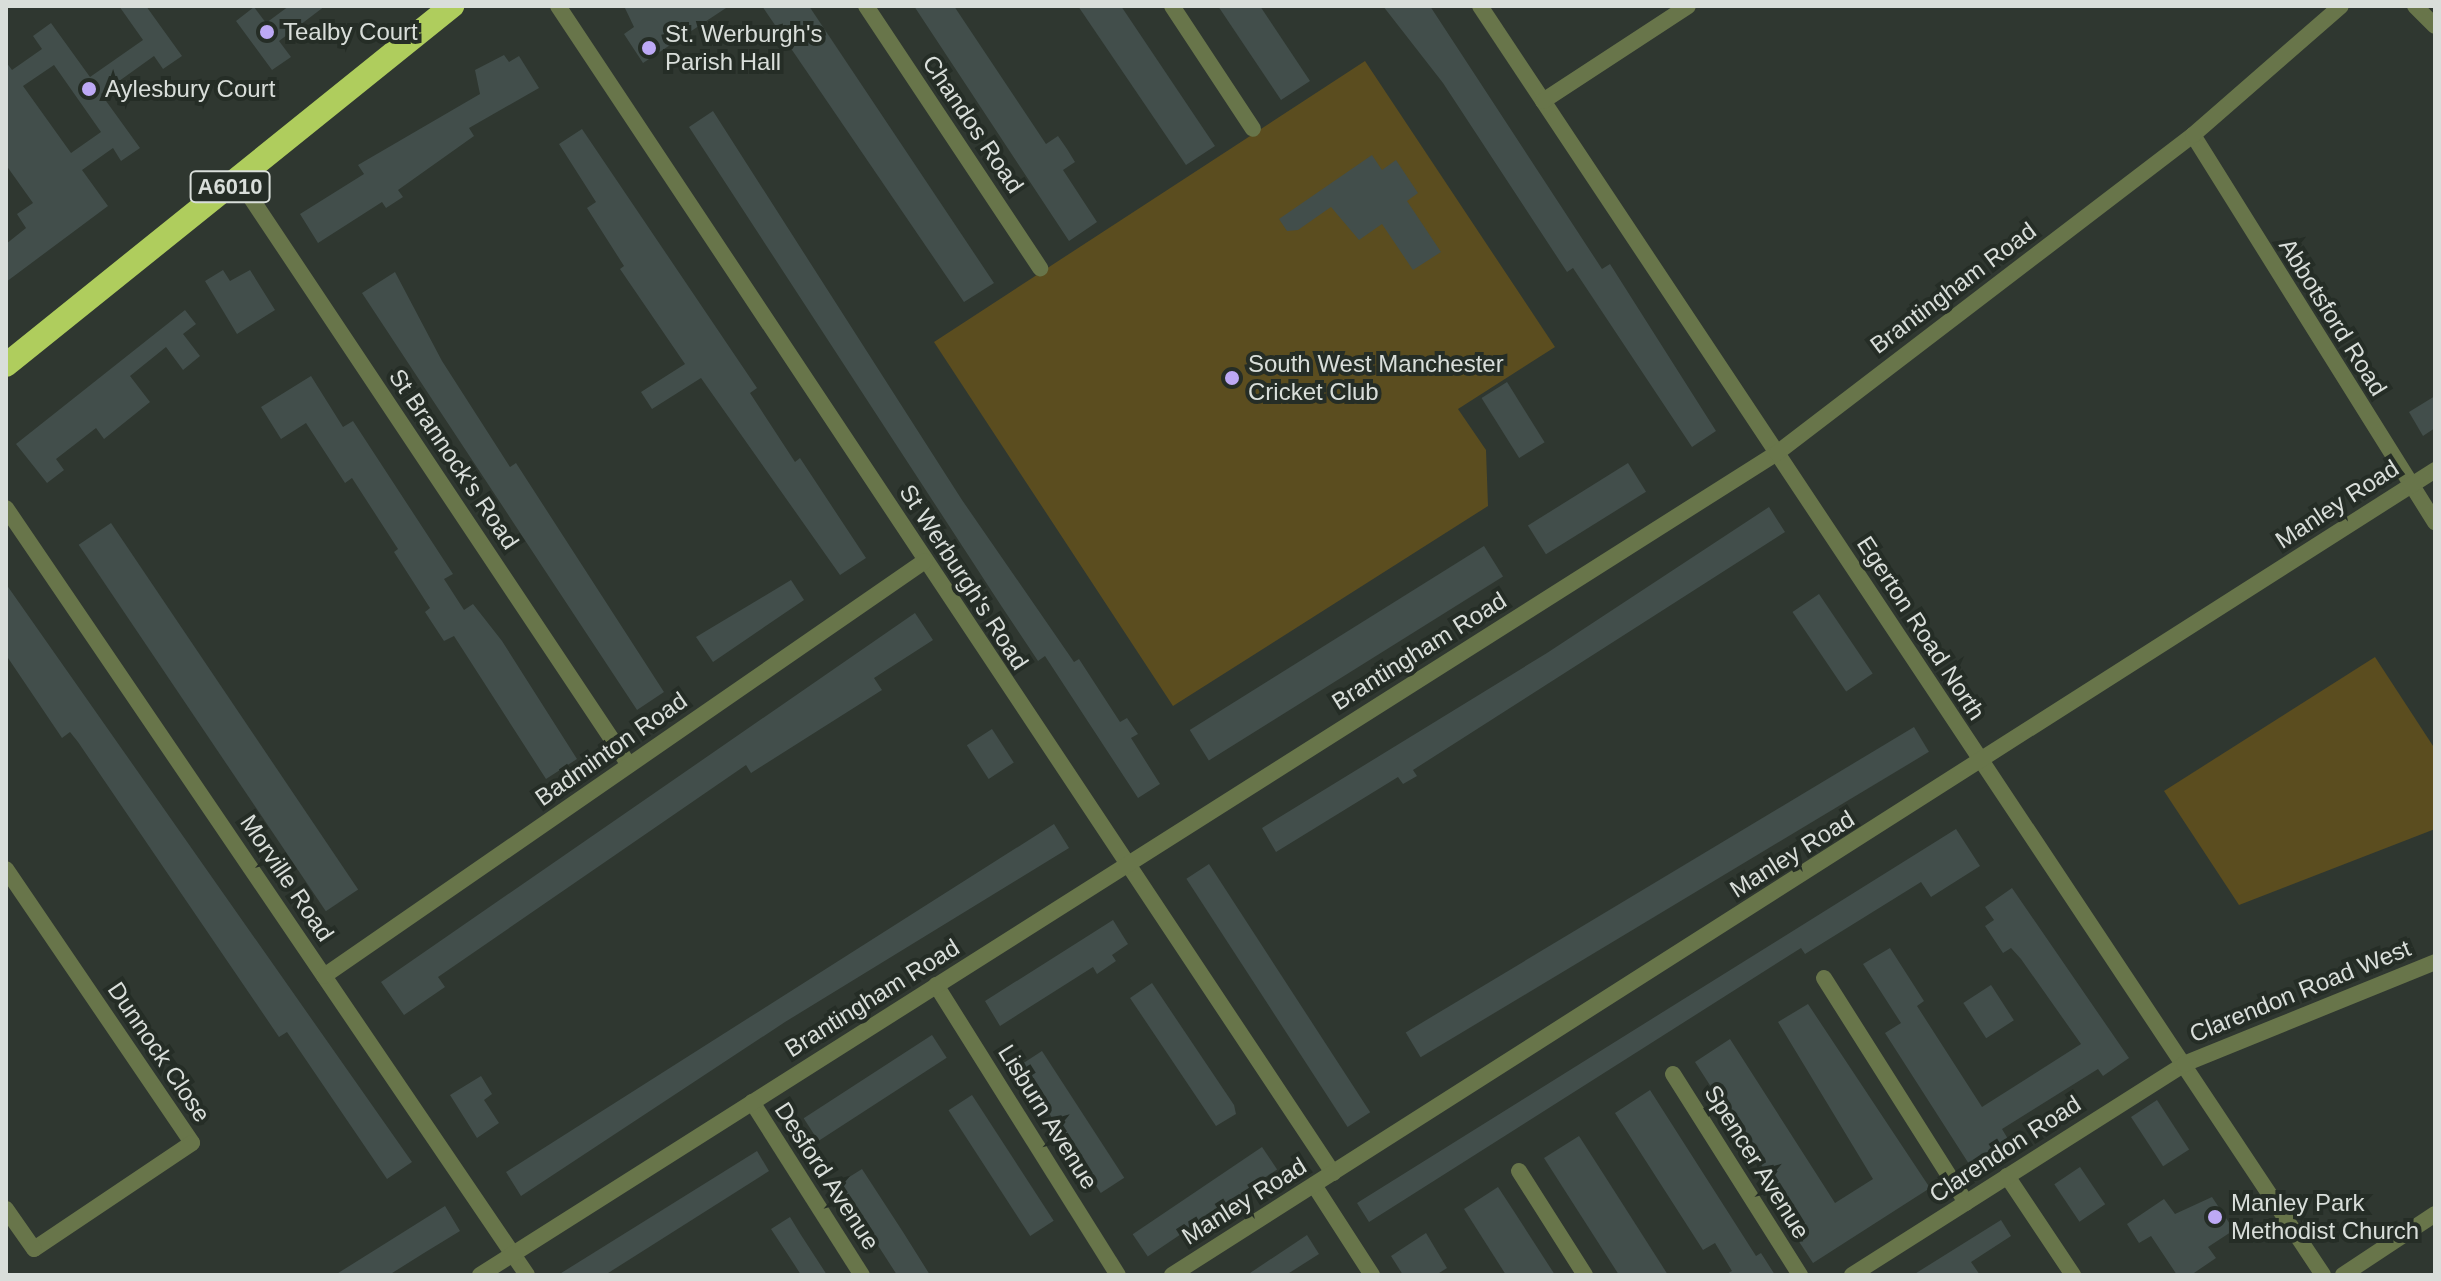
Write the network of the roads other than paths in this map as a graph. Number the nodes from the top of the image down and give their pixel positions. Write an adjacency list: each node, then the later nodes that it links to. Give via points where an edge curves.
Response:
1 (452, 6): 13 (highway, A6010)
2 (558, 6): 21 (street, St Werburgh's Road)
3 (866, 6): 14 (street, Chandos Road)
4 (1172, 6): 11 (street)
5 (1480, 6): 10 (street, Egerton Road North)
6 (1688, 6): 10 (street)
7 (2341, 6): 12 (street, Brantingham Road)
8 (2415, 6): 9 (street)
9 (2435, 26)
10 (1543, 101): 16 (street, Egerton Road North)
11 (1253, 129)
12 (2193, 135): 16 (street, Brantingham Road); 18 (street, Abbotsford Road)
13 (239, 180): 15 (highway, A6010); 23 (street, St Brannock's Road)
14 (1040, 268)
15 (6, 365)
16 (1777, 453): 22 (street, Egerton Road North); 24 (street, Brantingham Road)
17 (2435, 470): 18 (street, Manley Road)
18 (2410, 486): 20 (street, Abbotsford Road); 22 (street, Manley Road)
19 (6, 508): 27 (street, Morville Road)
20 (2435, 523)
21 (925, 561): 23 (street, Badminton Road); 24 (street, St Werburgh's Road)
22 (1981, 763): 30 (street, Egerton Road North); 34 (street, Manley Road)
23 (629, 765): 27 (street, Badminton Road)
24 (1126, 865): 29 (street, Brantingham Road); 34 (street, St Werburgh's Road)
25 (6, 869): 38 (street, Dunnock Close, via 192,1143 34,1249)
26 (2435, 962): 30 (street, Clarendon Road West)
27 (324, 976): 40 (street, Morville Road)
28 (1824, 978): 37 (street)
29 (936, 985): 32 (street, Brantingham Road); 45 (street, Lisburn Avenue)
30 (2184, 1064): 35 (street, Clarendon Road); 51 (street, Egerton Road North)
31 (1673, 1074): 49 (street, Spencer Avenue)
32 (752, 1102): 40 (street, Brantingham Road); 44 (street, Desford Avenue)
33 (1519, 1171): 48 (street)
34 (1333, 1173): 36 (street, Manley Road)
35 (2007, 1176): 37 (street, Clarendon Road); 50 (street)
36 (1314, 1185): 46 (street, Manley Road); 47 (street)
37 (1966, 1203): 41 (street, Clarendon Road)
38 (6, 1209)
39 (2435, 1214): 52 (street)
40 (513, 1254): 42 (street, Brantingham Road); 43 (street, Morville Road)
41 (1864, 1272)
42 (480, 1275)
43 (527, 1275)
44 (862, 1275)
45 (1118, 1275)
46 (1172, 1275)
47 (1372, 1275)
48 (1585, 1275)
49 (1800, 1275)
50 (2073, 1275)
51 (2323, 1275)
52 (2343, 1275)

